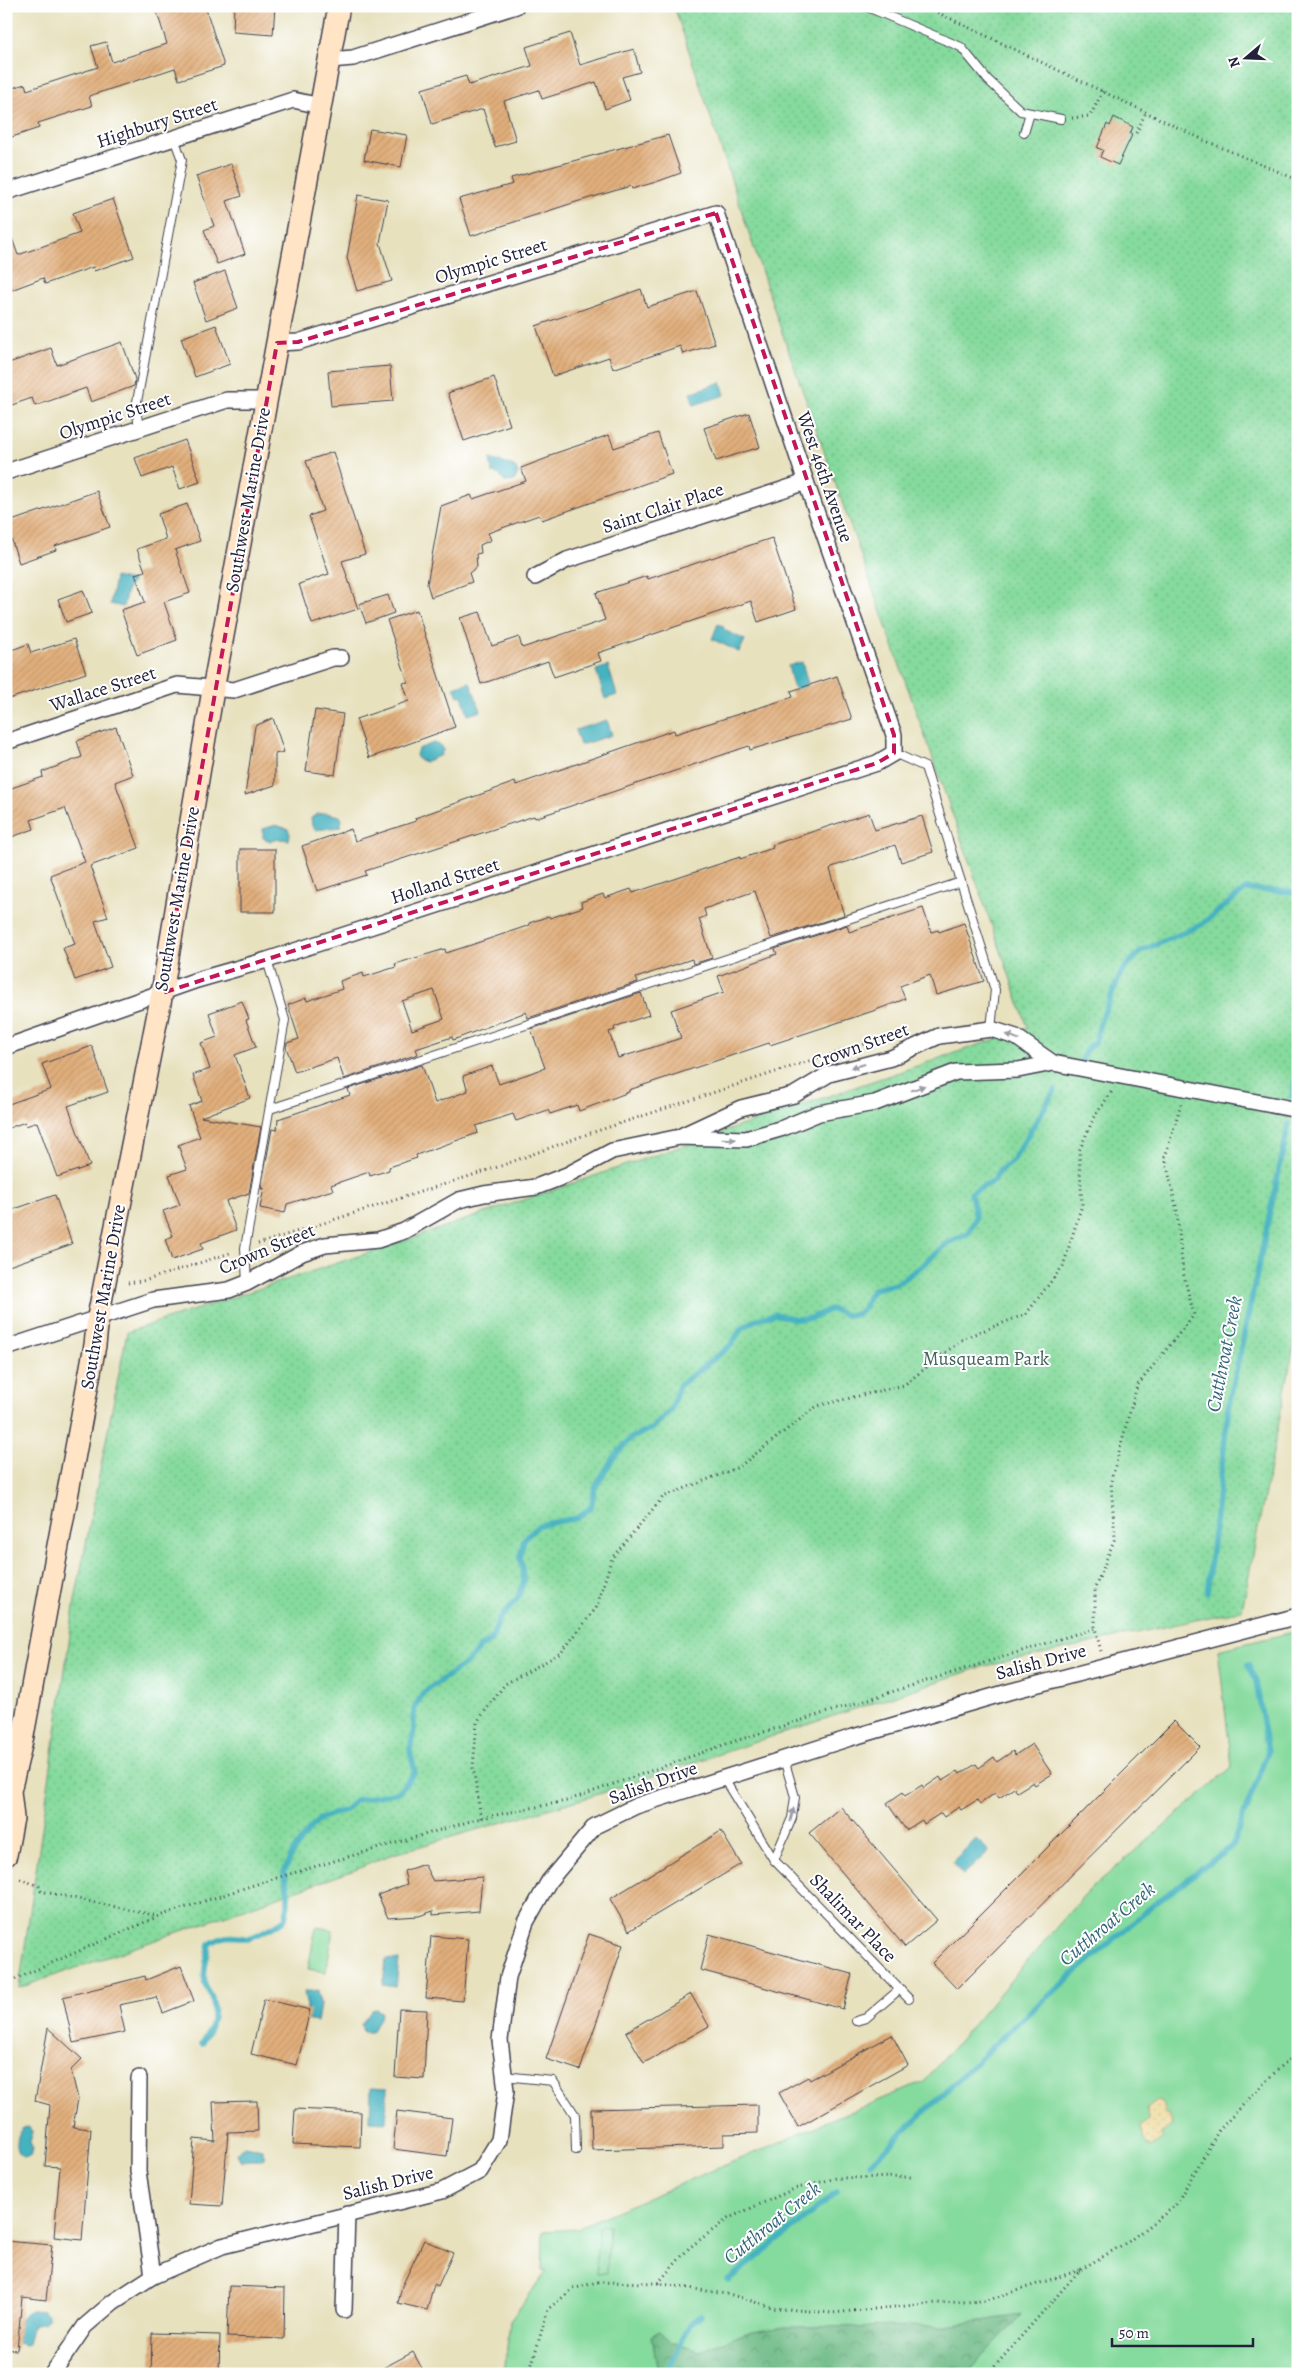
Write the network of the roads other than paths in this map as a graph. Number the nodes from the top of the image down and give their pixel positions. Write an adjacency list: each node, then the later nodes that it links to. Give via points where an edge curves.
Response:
1 (340, 6): 4 (main road, Southwest Marine Drive)
2 (516, 6): 4 (street, via 353,58)
3 (865, 6): 6 (lane, via 961,47 988,80 1021,111)
4 (330, 60): 5 (main road, Southwest Marine Drive)
5 (321, 106): 9 (street, Highbury Street, via 293,100); 12 (main road, Southwest Marine Drive)
6 (1030, 113): 7 (lane); 8 (lane)
7 (1062, 119)
8 (1024, 133)
9 (174, 138): 10 (street, Highbury Street); 14 (lane, via 182,160 136,407)
10 (6, 192)
11 (716, 213): 12 (street, Olympic Street, via 298,342); 16 (street, West 46th Avenue)
12 (278, 343): 13 (main road, Southwest Marine Drive)
13 (266, 400): 14 (street, Olympic Street, via 227,400); 19 (main road, Southwest Marine Drive)
14 (139, 429): 15 (street, Olympic Street)
15 (6, 472)
16 (806, 482): 17 (street, Saint Clair Place, via 567,560); 21 (street, West 46th Avenue, via 894,735)
17 (535, 577)
18 (341, 658): 19 (street, Wallace Street, via 234,690)
19 (213, 690): 20 (street, Wallace Street, via 177,685); 24 (main road, Southwest Marine Drive)
20 (6, 742)
21 (894, 753): 22 (lane, via 925,767); 23 (street, Holland Street, via 877,764)
22 (961, 882): 25 (lane, via 995,990); 28 (lane)
23 (267, 960): 24 (street, Holland Street); 28 (lane, via 285,1020)
24 (162, 993): 26 (street, Holland Street); 32 (main road, Southwest Marine Drive)
25 (991, 1029): 27 (street, Crown Street, one-way to 25, via 1016,1036); 30 (street, Crown Street, one-way to 30, via 940,1036 892,1058 829,1074 794,1095 742,1108)
26 (6, 1047)
27 (1053, 1063): 29 (street, Crown Street); 30 (street, Crown Street, one-way to 27, via 746,1139 819,1113 876,1103 956,1072 1018,1070)
28 (270, 1109): 31 (lane, via 245,1248)
29 (1298, 1110)
30 (680, 1137): 31 (street, Crown Street, via 612,1151 536,1187 459,1200 404,1231 378,1240 325,1245)
31 (247, 1283): 32 (street, Crown Street, via 229,1290 153,1300)
32 (98, 1317): 33 (street, Crown Street); 35 (main road, Southwest Marine Drive)
33 (6, 1348)
34 (1298, 1616): 36 (street, Salish Drive, via 962,1705)
35 (14, 1748): 38 (main road, Southwest Marine Drive)
36 (784, 1759): 37 (street, Salish Drive); 40 (lane, one-way to 36, via 792,1818 795,1797)
37 (724, 1779): 40 (lane, Shalimar Place); 44 (street, Salish Drive, via 636,1806 595,1826 549,1881 526,1922 508,1977 500,2040)
38 (8, 1794): 39 (main road, Southwest Marine Drive, via 13,1818)
39 (6, 1855)
40 (774, 1860): 41 (lane, Shalimar Place)
41 (900, 1989): 42 (lane, Shalimar Place); 43 (lane, via 866,2018)
42 (909, 1999)
43 (856, 2021)
44 (504, 2076): 46 (lane, via 553,2081 575,2115); 47 (street, Salish Drive, via 506,2091 499,2140 480,2171 442,2191)
45 (138, 2078): 48 (street, via 138,2171)
46 (576, 2150)
47 (348, 2214): 48 (street, Salish Drive, via 222,2246); 49 (street)
48 (153, 2276): 50 (street, Salish Drive, via 113,2302 85,2326)
49 (344, 2310)
50 (52, 2374)

